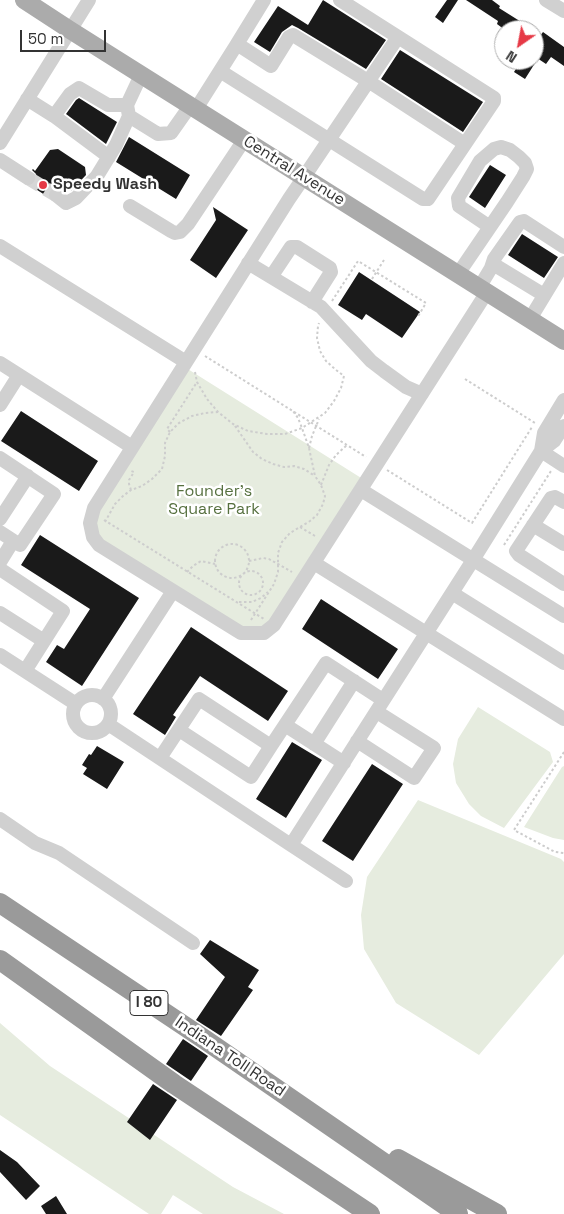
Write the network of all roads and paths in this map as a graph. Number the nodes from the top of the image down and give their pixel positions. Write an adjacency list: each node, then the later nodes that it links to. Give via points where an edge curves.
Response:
1 (24, 0): 7 (main road, Central Avenue)
2 (89, 0): 7 (street)
3 (264, 0): 9 (street)
4 (340, 0): 8 (street)
5 (546, 0): 6 (street)
6 (564, 11)
7 (70, 30): 11 (main road, Central Avenue); 13 (street)
8 (398, 37): 12 (street); 20 (street, via 494,98)
9 (236, 44): 10 (street); 12 (street, via 271,66 293,35)
10 (220, 71): 14 (street); 17 (street)
11 (141, 75): 14 (main road, Central Avenue); 15 (street)
12 (368, 81): 17 (street); 20 (street)
13 (27, 99): 16 (street); 19 (street)
14 (193, 108): 15 (street, via 171,134 158,134); 18 (main road, Central Avenue)
15 (128, 111): 16 (street, via 108,105 79,88 70,94); 21 (street)
16 (54, 116): 21 (street)
17 (329, 139): 20 (street, via 423,199 428,199); 23 (street)
18 (244, 140): 23 (main road, Central Avenue); 26 (street, via 180,232 171,231)
19 (0, 143)
20 (465, 144)
21 (108, 157): 25 (street, via 97,176 76,198 66,203)
22 (0, 160): 24 (street)
23 (304, 177): 31 (street); 35 (main road, Central Avenue)
24 (28, 178)
25 (56, 195)
26 (130, 206)
27 (490, 227): 27 (street, via 527,169 519,157 501,147 480,161 458,198 460,206); 35 (street)
28 (0, 246): 46 (street)
29 (564, 247): 33 (street, via 524,221 520,222)
30 (384, 260): 34 (path)
31 (248, 262): 36 (street); 46 (street)
32 (564, 263): 39 (street)
33 (493, 264): 38 (street); 39 (street)
34 (376, 272): 37 (path); 41 (path, via 358,261); 42 (path, via 426,303)
35 (458, 274): 38 (main road, Central Avenue)
36 (272, 277): 40 (street); 40 (street, via 291,247 297,247 330,268 331,272)
37 (372, 278)
38 (483, 290): 43 (main road, Central Avenue); 50 (street)
39 (544, 295): 43 (street)
40 (312, 302): 41 (street)
41 (325, 312): 50 (street, via 377,366); 55 (path, via 318,326 320,350 326,361 344,376 334,401)
42 (417, 318)
43 (530, 319): 44 (main road, Central Avenue)
44 (564, 340)
45 (0, 363): 47 (street)
46 (190, 365): 49 (path); 62 (street)
47 (19, 375): 52 (street); 62 (street)
48 (465, 379): 59 (path)
49 (197, 382): 54 (path); 60 (path, via 167,429)
50 (422, 394): 72 (street)
51 (564, 400): 59 (street)
52 (0, 405)
53 (291, 410): 58 (path)
54 (218, 412): 56 (path); 60 (path, via 192,416)
55 (320, 417): 58 (path); 63 (path)
56 (233, 424): 58 (path, via 267,434 285,434); 69 (path, via 262,459 284,467 304,469)
57 (564, 426): 64 (street, via 554,441)
58 (302, 428): 63 (path)
59 (546, 430): 64 (street)
60 (170, 432): 71 (path, via 165,443 162,469 142,486)
61 (347, 445): 70 (path, via 329,464)
62 (132, 447): 74 (street)
63 (309, 448): 69 (path)
64 (541, 451): 66 (street); 85 (street)
65 (1, 460): 68 (street)
66 (560, 464): 84 (path)
67 (129, 469): 71 (path, via 134,472 129,480)
68 (28, 476): 75 (street); 82 (street, via 54,494 20,545)
69 (315, 476): 70 (path)
70 (321, 485): 78 (path, via 323,504 316,515)
71 (131, 490): 76 (path)
72 (360, 490): 85 (street); 89 (street)
73 (564, 502): 77 (street, via 555,496 551,498)
74 (92, 513): 76 (path); 81 (street, via 90,524)
75 (0, 519)
76 (105, 521): 81 (path); 92 (path)
77 (533, 525): 83 (street); 95 (street, via 516,551)
78 (300, 527): 80 (path); 88 (path, via 290,532 282,542)
79 (0, 532): 82 (street)
80 (317, 537)
81 (94, 539): 96 (street)
82 (13, 540): 87 (street)
83 (564, 544)
84 (504, 545)
85 (473, 560): 98 (street); 102 (street)
86 (249, 561): 88 (path, via 263,558); 90 (path, via 241,547 230,544 217,553); 94 (path)
87 (0, 562)
88 (278, 563): 93 (path); 97 (path)
89 (314, 563): 103 (street); 105 (street)
90 (216, 564): 92 (path, via 200,561); 94 (path, via 226,576)
91 (0, 569): 106 (street, via 62,611)
92 (187, 572): 99 (path)
93 (295, 574)
94 (242, 575): 94 (path, via 238,582 243,594 259,593 263,586 260,575 253,571)
95 (564, 584)
96 (173, 591): 104 (street); 111 (street)
97 (270, 591): 99 (path, via 252,602); 101 (path)
98 (452, 593): 105 (street); 108 (street)
99 (235, 602): 101 (path)
100 (0, 613): 106 (street)
101 (256, 614): 103 (path); 104 (path)
102 (564, 616)
103 (274, 625): 104 (street, via 264,633)
104 (241, 633)
105 (426, 633): 113 (street); 114 (street)
106 (44, 641): 109 (street)
107 (0, 655): 109 (street)
108 (564, 664)
109 (25, 671): 112 (street)
110 (354, 681): 113 (street); 116 (street, via 326,662); 119 (street)
111 (103, 699): 112 (street, via 91,695); 115 (street, via 110,713)
112 (76, 704): 115 (street, via 73,715 82,730 93,733)
113 (380, 706): 118 (street); 118 (street, via 434,748 414,778)
114 (564, 719)
115 (108, 724): 122 (street)
116 (285, 725): 119 (street); 120 (street)
117 (179, 730): 120 (street, via 251,777); 120 (street, via 199,698); 122 (street)
118 (357, 741): 123 (street)
119 (314, 744): 123 (street)
120 (271, 746)
121 (564, 752): 126 (path, via 514,830 555,852)
122 (160, 758): 125 (street)
123 (344, 763): 125 (street)
124 (0, 819): 129 (street, via 35,843 59,853)
125 (291, 845): 127 (street)
126 (564, 853)
127 (346, 881)
128 (0, 904): 131 (highway, Indiana Toll Road / I 80)
129 (193, 944)
130 (0, 960): 132 (highway)
131 (298, 1103): 135 (highway, Indiana Toll Road / I 80); 136 (highway)
132 (270, 1148): 133 (highway); 134 (highway)
133 (349, 1214)
134 (370, 1214)
135 (458, 1214)
136 (497, 1214)

